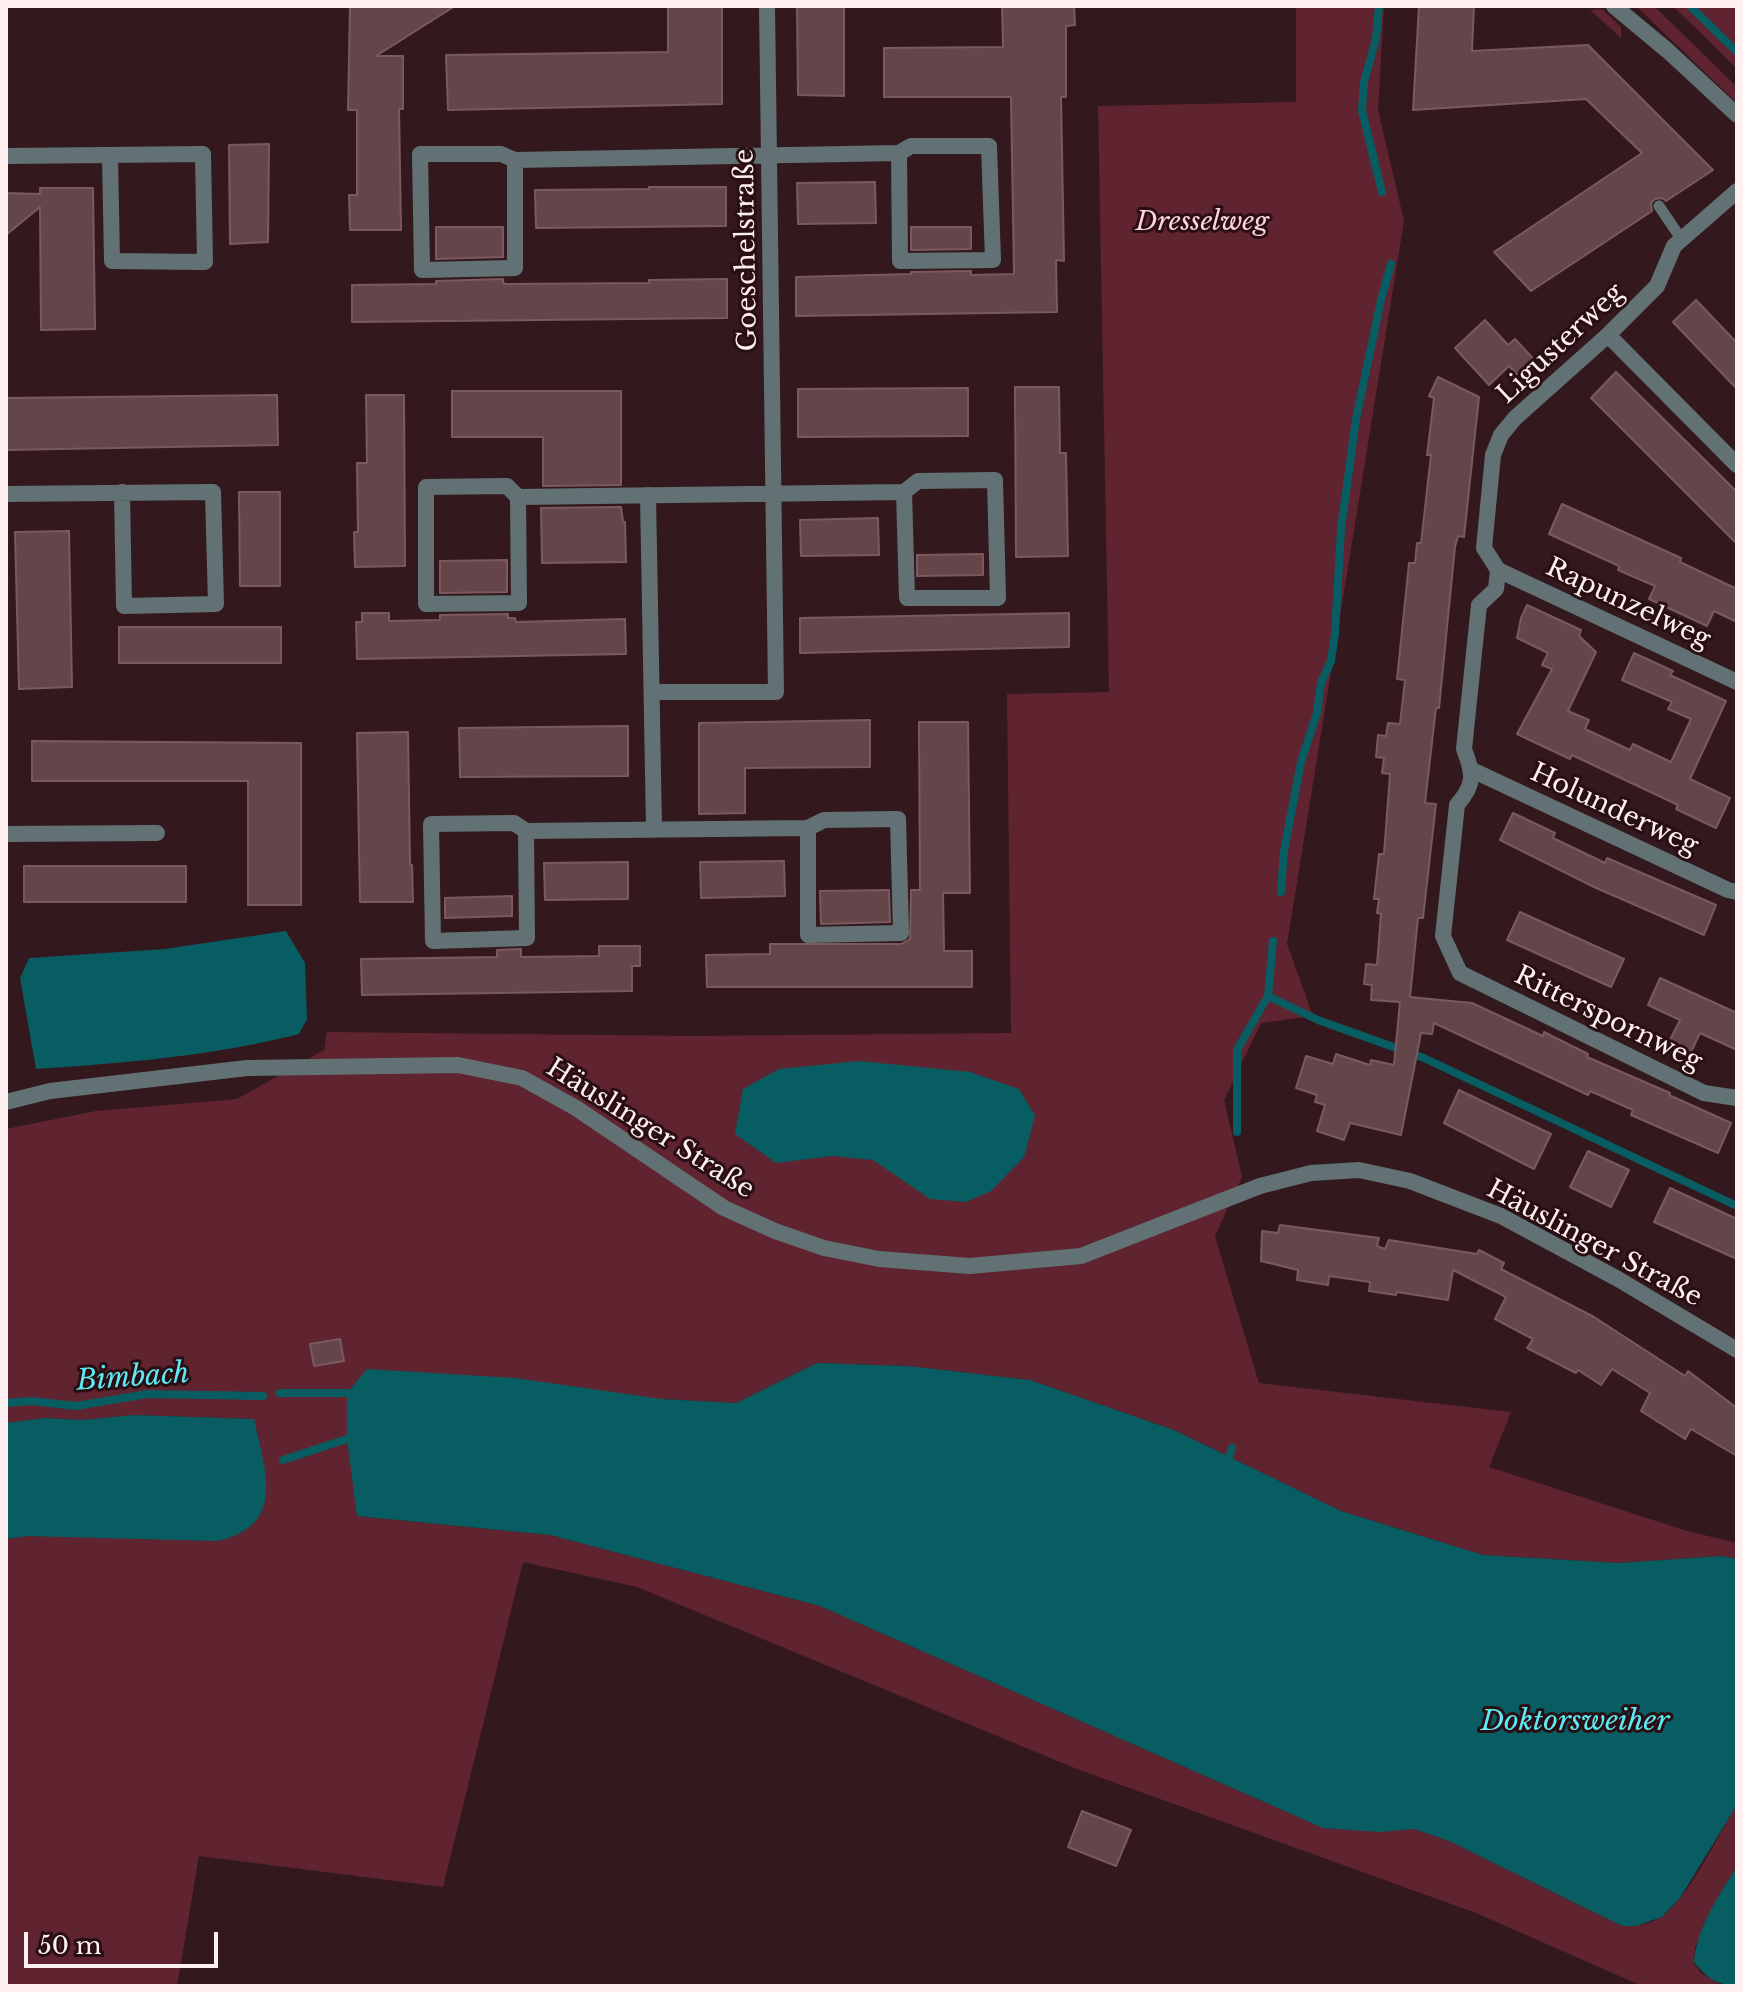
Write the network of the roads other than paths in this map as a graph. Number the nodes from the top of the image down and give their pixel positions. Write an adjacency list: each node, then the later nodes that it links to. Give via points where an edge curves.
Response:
1 (767, 6): 5 (street, Goeschelstraße)
2 (1614, 6): 3 (street)
3 (1737, 115)
4 (899, 153): 4 (street, via 911,146 989,146 993,260 900,261); 5 (street)
5 (769, 154): 8 (street); 16 (street, Goeschelstraße)
6 (110, 155): 6 (street, via 203,154 205,262 112,261); 7 (street)
7 (6, 156)
8 (515, 160): 8 (street, via 515,268 422,270 420,154 501,154)
9 (1737, 191): 11 (street, Ligusterweg)
10 (1659, 206): 11 (lane)
11 (1682, 240): 12 (street, Ligusterweg, via 1674,246 1657,286)
12 (1608, 335): 13 (street); 20 (street, Ligusterweg, via 1501,435 1493,455 1484,548)
13 (1737, 465)
14 (122, 492): 14 (street, via 213,492 216,604 124,606); 17 (street)
15 (904, 492): 15 (street, via 918,481 995,480 998,598 907,598); 16 (street)
16 (773, 493): 18 (street); 22 (street, Goeschelstraße, via 776,692)
17 (6, 494)
18 (648, 495): 19 (street); 22 (street)
19 (518, 497): 19 (street, via 519,603 426,604 426,487 507,486)
20 (1498, 570): 21 (street, Rapunzelweg); 23 (street, via 1496,589 1479,605 1464,749)
21 (1737, 682)
22 (652, 692): 25 (street)
23 (1472, 770): 29 (street, Holunderweg); 30 (street, Ritterspornweg, via 1470,790 1457,805 1443,936 1460,973 1704,1093)
24 (808, 828): 24 (street, via 824,820 898,819 901,933 808,935); 25 (street)
25 (656, 829): 26 (street)
26 (526, 831): 26 (street, via 527,938 433,941 431,824 514,823)
27 (157, 833): 28 (street)
28 (6, 834)
29 (1737, 892)
30 (1737, 1098)
31 (6, 1102): 32 (street, Häuslinger Straße, via 50,1091 247,1068 458,1065 522,1078 724,1208 775,1231 879,1259 970,1266 1081,1256 1260,1186 1311,1173 1359,1170 1410,1181 1501,1216)
32 (1737, 1350)

